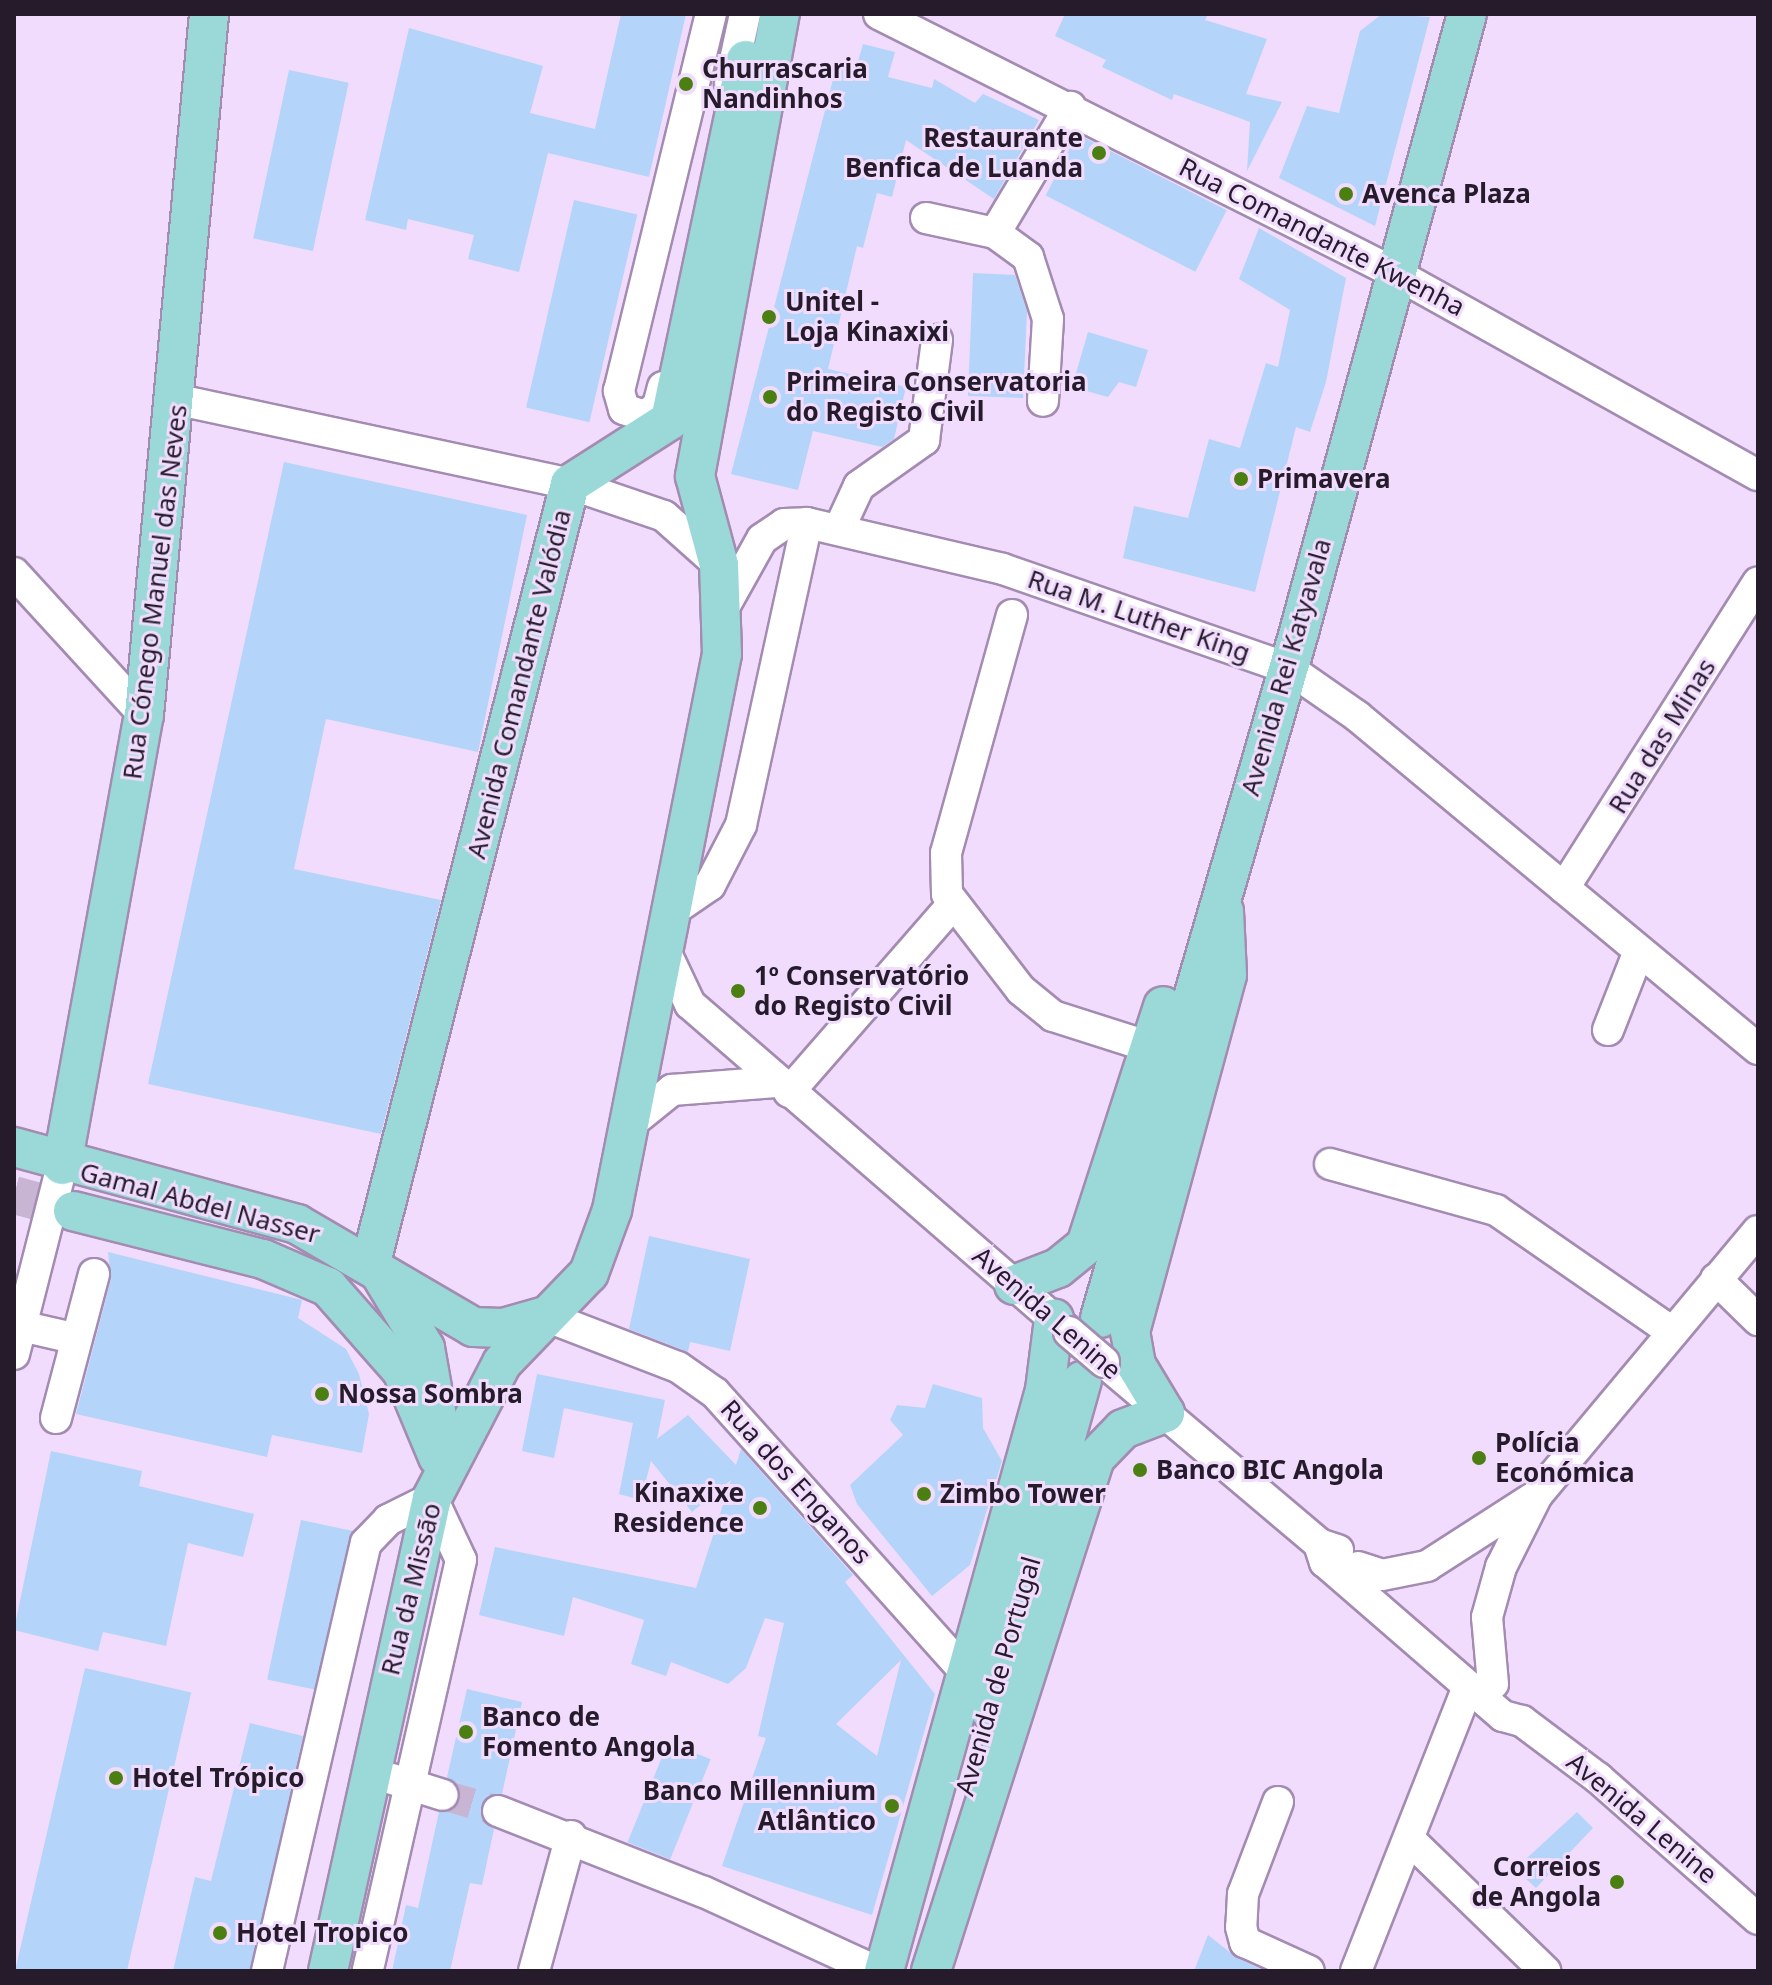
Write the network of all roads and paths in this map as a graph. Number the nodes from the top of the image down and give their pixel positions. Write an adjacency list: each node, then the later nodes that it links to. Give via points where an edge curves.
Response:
1 (209, 14): 13 (main road, Rua Cónego Manuel das Neves)
2 (711, 14): 3 (street, via 619,391 633,415 658,406)
3 (745, 14)
4 (755, 14): 16 (main road, Avenida Comandante Valódia, via 670,420)
5 (780, 14): 19 (main road, via 695,476)
6 (879, 14): 8 (street, Rua Comandante Kwenha)
7 (1467, 14): 11 (main road, Avenida Rei Katyavala)
8 (1070, 107): 10 (street); 11 (street, Rua Comandante Kwenha)
9 (926, 218): 10 (street)
10 (995, 233): 14 (street, via 1028,257 1048,319)
11 (1391, 271): 15 (street, Rua Comandante Kwenha); 24 (main road, Avenida Rei Katyavala)
12 (937, 340): 18 (street, via 924,440 859,486)
13 (179, 400): 16 (street); 25 (main road, Rua Cónego Manuel das Neves)
14 (1043, 401)
15 (1758, 475)
16 (570, 484): 19 (street, via 664,516); 43 (main road, Avenida Comandante Valódia)
17 (807, 523): 18 (street, Rua M. Luther King); 22 (street, Rua M. Luther King, via 784,524 762,539); 29 (street, via 741,825 710,885)
18 (840, 527): 24 (street, Rua M. Luther King, via 1003,569)
19 (719, 565): 22 (main road)
20 (14, 573): 25 (street)
21 (1758, 582): 26 (street, Rua das Minas)
22 (723, 609): 29 (main road, via 722,654)
23 (1012, 615): 28 (street, via 946,853)
24 (1288, 668): 26 (street, Rua M. Luther King, via 1357,716); 27 (main road, Avenida Rei Katyavala)
25 (144, 715): 39 (main road, Rua Cónego Manuel das Neves)
26 (1564, 888): 31 (street, Rua M. Luther King)
27 (1221, 892): 33 (main road, via 1192,922); 49 (main road, Avenida Rei Katyavala); 54 (main road, via 1227,975 1130,1332 1136,1365)
28 (953, 904): 33 (street, via 1021,990 1053,1016); 35 (street)
29 (672, 911): 30 (main road)
30 (664, 949): 35 (street, Avenida Lenine, via 690,1004); 36 (main road)
31 (1639, 951): 32 (street); 34 (street, Rua M. Luther King)
32 (1608, 1030)
33 (1150, 1047): 46 (main road, via 1086,1245 1058,1268)
34 (1758, 1049)
35 (783, 1087): 36 (street, via 672,1090); 46 (street, Avenida Lenine)
36 (631, 1123): 47 (main road, Rua da Missão, via 612,1210 589,1273)
37 (14, 1129): 39 (main road, Gamal Abdel Nasser)
38 (14, 1147): 39 (main road, Gamal Abdel Nasser)
39 (64, 1156): 43 (main road, Gamal Abdel Nasser, via 297,1224); 52 (street)
40 (1330, 1164): 50 (street, via 1496,1210)
41 (73, 1211): 56 (main road, Gamal Abdel Nasser, via 263,1259 328,1287 402,1371)
42 (1758, 1231): 45 (street)
43 (375, 1266): 47 (main road, Gamal Abdel Nasser, via 473,1327 503,1328); 56 (main road, via 432,1370)
44 (94, 1274): 51 (street)
45 (1716, 1279): 48 (street); 50 (street)
46 (1014, 1285): 49 (street, Avenida Lenine)
47 (545, 1316): 58 (main road, Rua da Missão, via 502,1363); 61 (street, Rua dos Enganos, via 678,1367 715,1393)
48 (1758, 1320)
49 (1074, 1323): 53 (street, Avenida Lenine, bridge); 61 (main road, Avenida Rei Katyavala, via 1045,1390)
50 (1671, 1331): 57 (street)
51 (73, 1338): 52 (street); 55 (street)
52 (18, 1340)
53 (1093, 1372): 54 (street, Avenida Lenine); 77 (main road, Avenida de Portugal)
54 (1165, 1413): 59 (street, Avenida Lenine); 78 (main road, via 1123,1429 1095,1458)
55 (56, 1418)
56 (438, 1457): 58 (main road)
57 (1537, 1495): 60 (street, via 1427,1566 1382,1575); 62 (street, via 1501,1567 1487,1617)
58 (432, 1498): 63 (main road, Rua da Missão); 64 (street, via 461,1560); 71 (street, via 388,1520 366,1543)
59 (1319, 1544): 60 (street, Avenida Lenine); 62 (street, Avenida Lenine, via 1325,1562)
60 (1358, 1567): 62 (street, Avenida Lenine)
61 (969, 1676): 76 (main road, Avenida Rei Katyavala)
62 (1480, 1685): 69 (street); 70 (street, Avenida Lenine, via 1503,1716 1522,1721)
63 (370, 1771): 64 (street); 72 (main road, Rua da Missão)
64 (408, 1785): 65 (street); 73 (street)
65 (443, 1795)
66 (1278, 1802): 79 (street, via 1243,1894 1241,1927 1245,1942)
67 (498, 1811): 68 (street)
68 (571, 1836): 74 (street); 75 (street)
69 (1409, 1839): 80 (street); 81 (street)
70 (1758, 1919)
71 (267, 1971)
72 (328, 1971)
73 (368, 1971)
74 (534, 1971)
75 (876, 1971)
76 (884, 1971)
77 (914, 1971)
78 (931, 1971)
79 (1309, 1971)
80 (1356, 1971)
81 (1545, 1971)

